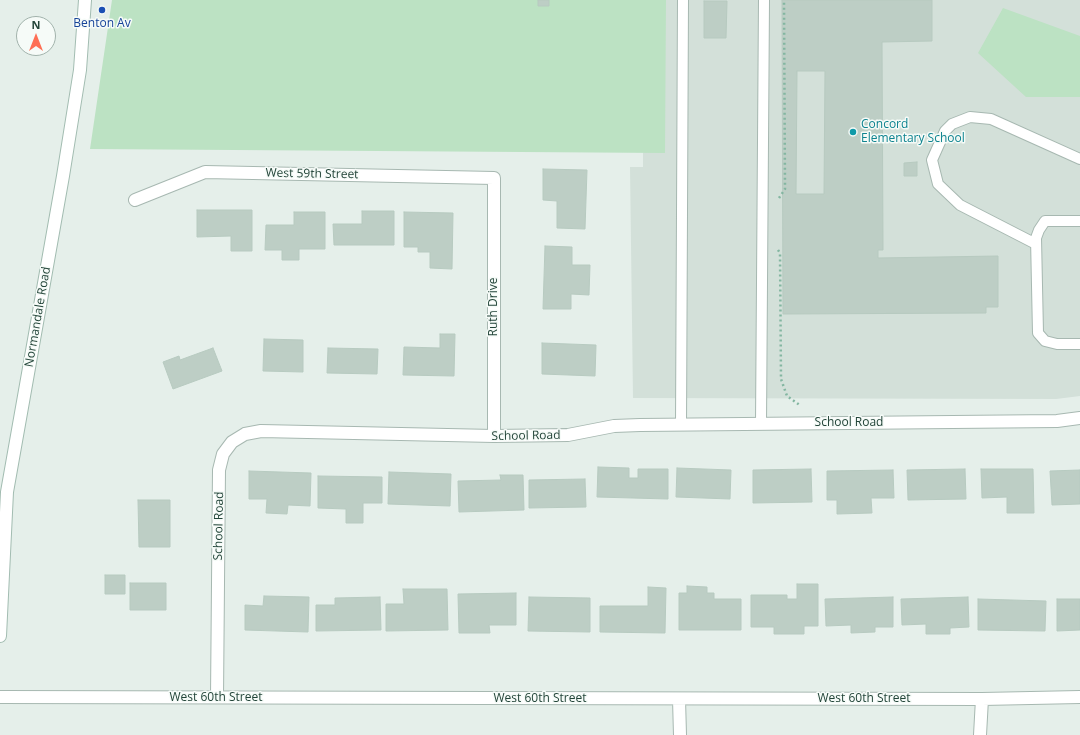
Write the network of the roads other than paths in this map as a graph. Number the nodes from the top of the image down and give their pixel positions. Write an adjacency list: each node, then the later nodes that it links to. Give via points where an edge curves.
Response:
1 (85, 0): 14 (street, Normandale Road, via 80,70 67,153 7,492)
2 (684, 0): 12 (lane)
3 (764, 0): 11 (lane)
4 (1080, 159): 8 (lane, via 991,119 970,118 952,124 944,131 932,160 938,184 960,204)
5 (494, 178): 6 (street, West 59th Street, via 205,172); 13 (street, Ruth Drive)
6 (135, 200)
7 (1080, 221): 8 (lane, via 1046,221 1039,230)
8 (1036, 244): 9 (lane, via 1038,333 1046,341 1056,344)
9 (1080, 344)
10 (1080, 418): 11 (street, School Road, via 1057,421)
11 (762, 423): 12 (street, School Road)
12 (681, 425): 13 (street, School Road, via 614,426 568,435)
13 (494, 436): 17 (street, School Road, via 261,431 244,434 232,442 223,454 219,470)
14 (0, 636)
15 (1080, 697): 19 (street, West 60th Street)
16 (0, 698): 17 (street, West 60th Street)
17 (217, 698): 18 (street, West 60th Street)
18 (679, 699): 19 (street, West 60th Street); 20 (street)
19 (982, 699): 21 (street)
20 (680, 735)
21 (980, 735)

